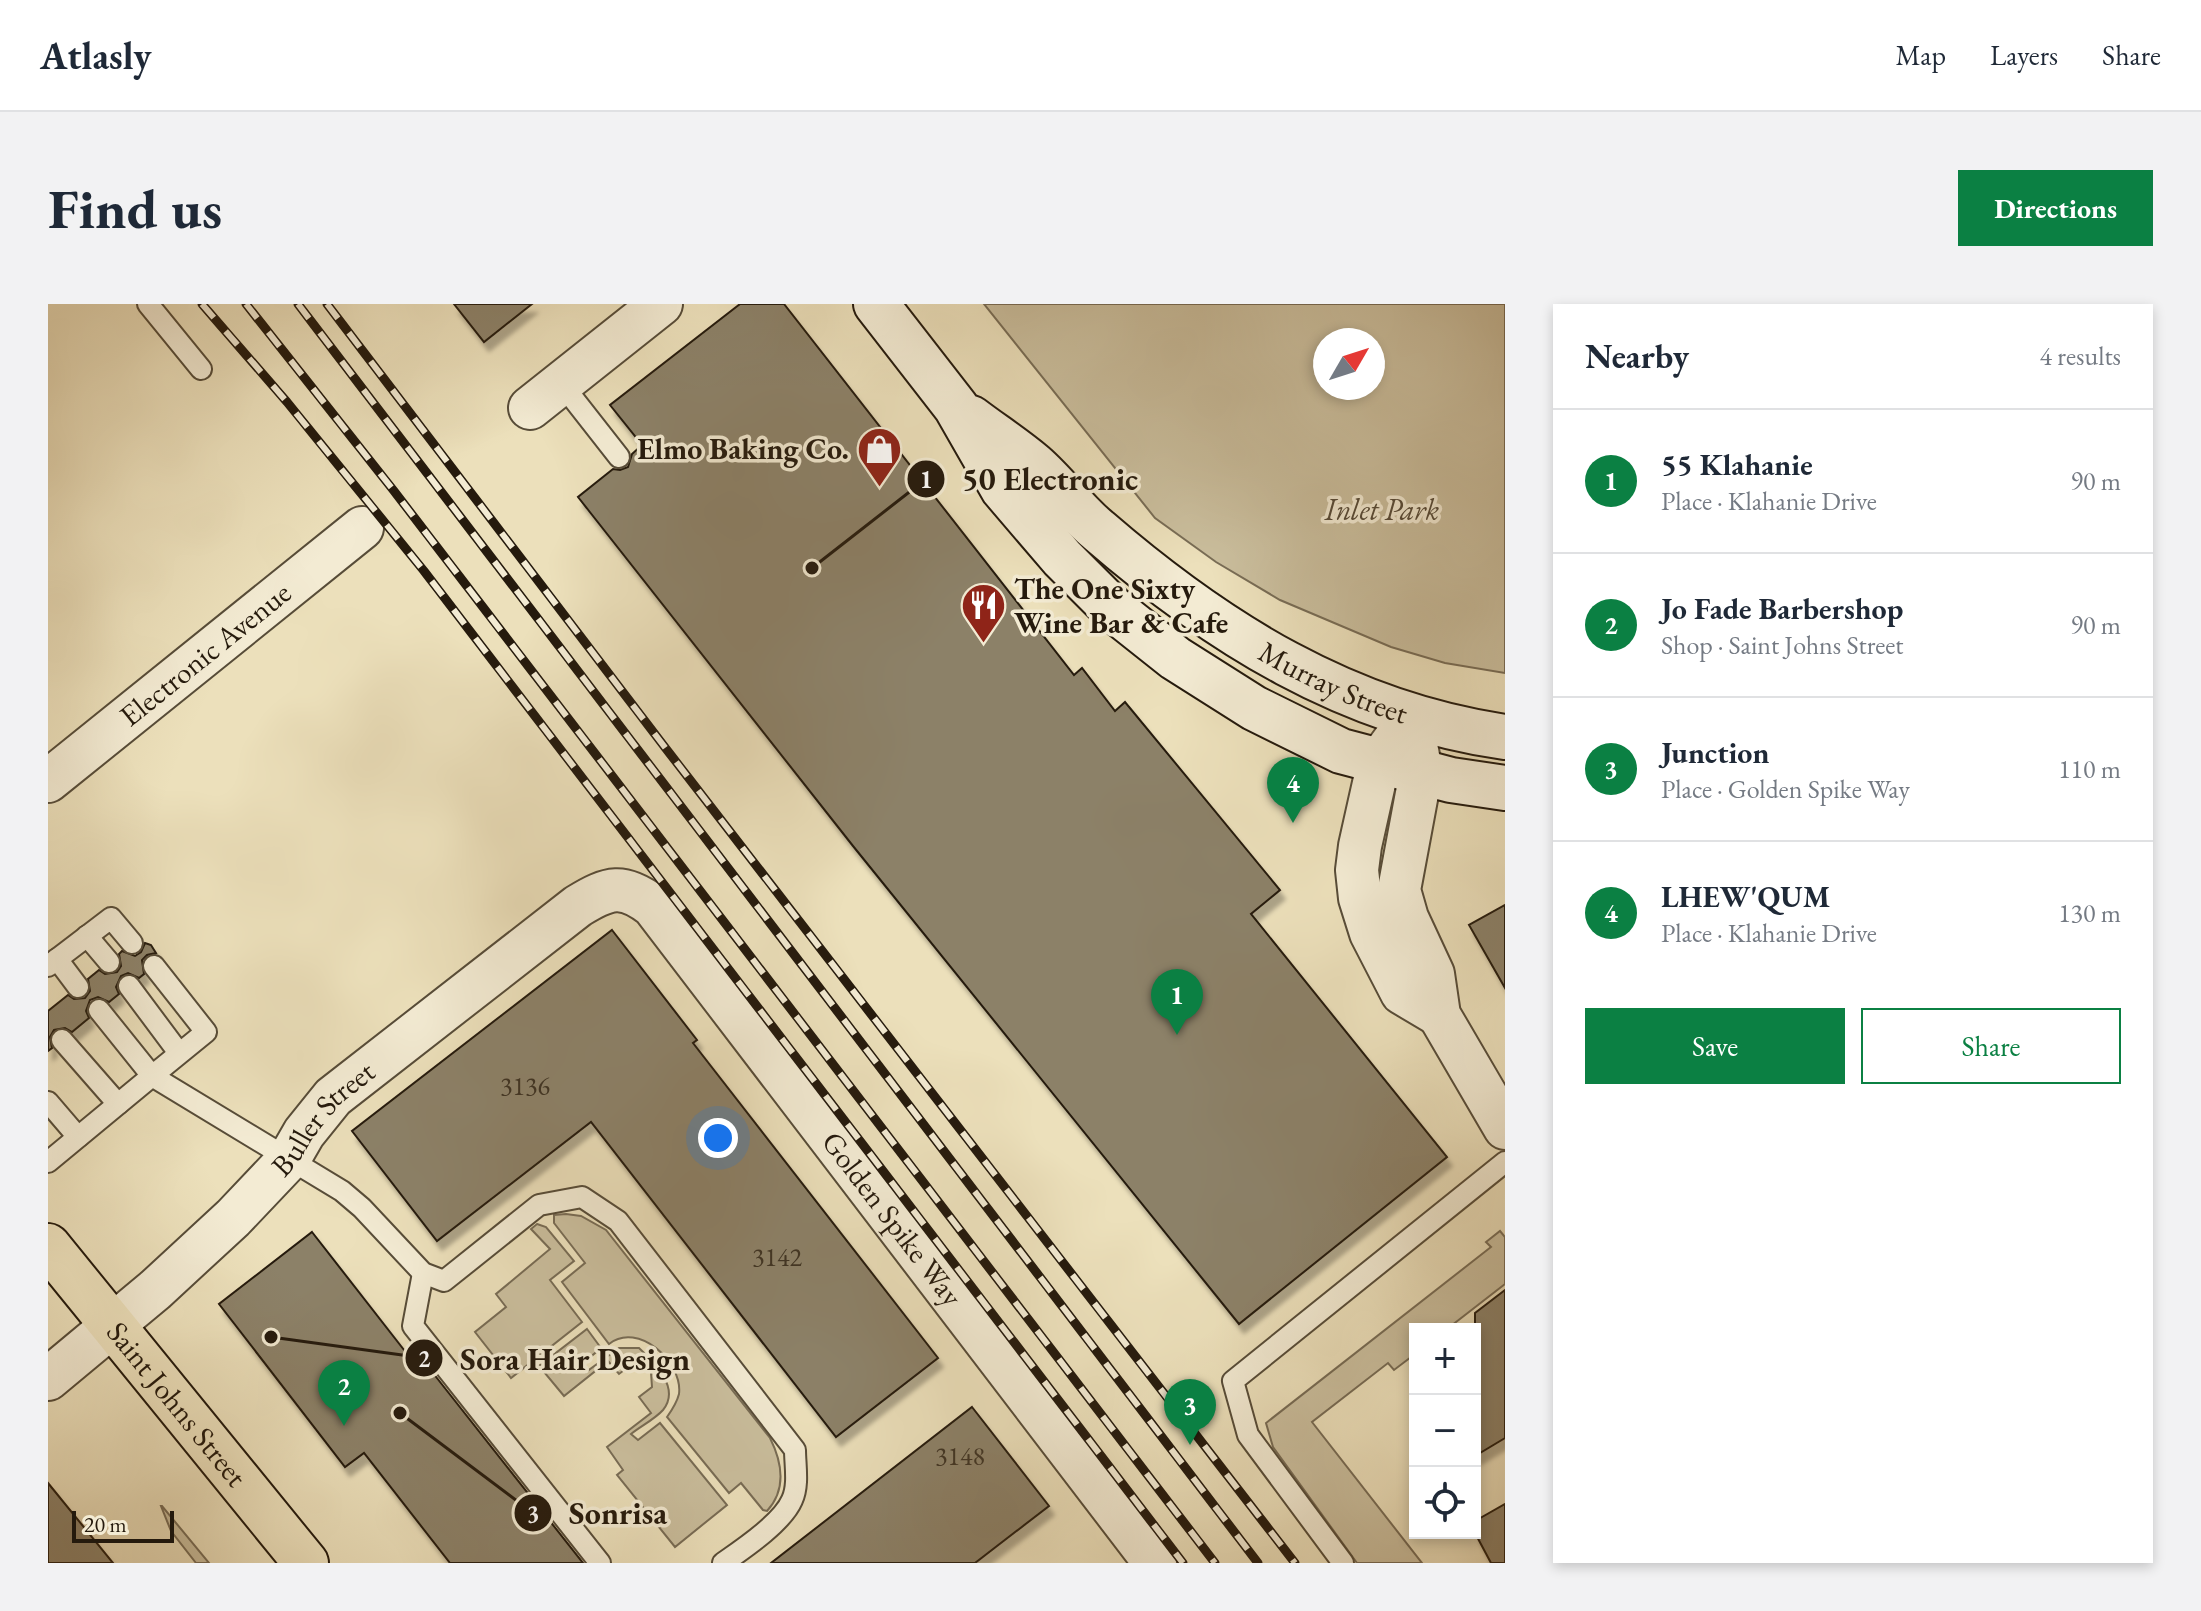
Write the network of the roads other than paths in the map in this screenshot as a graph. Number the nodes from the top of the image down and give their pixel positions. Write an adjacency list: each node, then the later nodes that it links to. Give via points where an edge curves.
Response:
1 (148, 304): 4 (lane)
2 (661, 304): 5 (street)
3 (876, 304): 6 (main road, Murray Street)
4 (201, 369)
5 (546, 395): 7 (lane)
6 (956, 407): 9 (main road, Murray Street, via 1035,466 1095,528 1193,606 1262,651 1339,691); 11 (main road, Murray Street, via 1003,489 1112,608 1175,658 1254,708 1341,751)
7 (619, 457)
8 (362, 528): 12 (street, Electronic Avenue)
9 (1411, 718): 10 (main road, Murray Street); 11 (street); 13 (street)
10 (1505, 737)
11 (1379, 761): 13 (main road, Murray Street); 24 (street, via 1360,846 1360,898 1371,933 1402,993)
12 (52, 770)
13 (1421, 772): 14 (main road, Murray Street); 24 (street, via 1399,890 1433,974)
14 (1505, 788)
15 (620, 889): 32 (street, Buller Street, via 578,906 333,1097); 42 (street, Golden Spike Way, via 653,906)
16 (87, 936): 17 (lane, via 111,918); 18 (lane); 19 (lane)
17 (132, 943)
18 (52, 962): 22 (lane)
19 (109, 962)
20 (154, 966): 26 (lane, via 206,1032)
21 (129, 986): 26 (lane)
22 (78, 987)
23 (99, 1010): 27 (lane)
24 (1439, 1015): 30 (street)
25 (62, 1040): 29 (lane)
26 (179, 1053): 27 (lane)
27 (152, 1076): 29 (lane); 32 (lane)
28 (48, 1102): 31 (lane)
29 (118, 1104): 31 (lane)
30 (1505, 1128)
31 (78, 1137): 33 (lane)
32 (289, 1159): 36 (lane, via 352,1200); 37 (street, Buller Street, via 233,1218)
33 (48, 1162)
34 (1505, 1162): 43 (lane, via 1233,1381 1248,1435)
35 (48, 1246): 37 (main road, Saint Johns Street)
36 (423, 1273): 40 (lane, via 413,1326); 41 (lane, via 444,1281 539,1205 582,1197 618,1221 795,1450 792,1501 758,1538)
37 (112, 1325): 38 (street, Buller Street); 39 (main road, Saint Johns Street)
38 (48, 1379)
39 (306, 1563)
40 (600, 1563)
41 (723, 1563)
42 (1155, 1563)
43 (1343, 1563)

